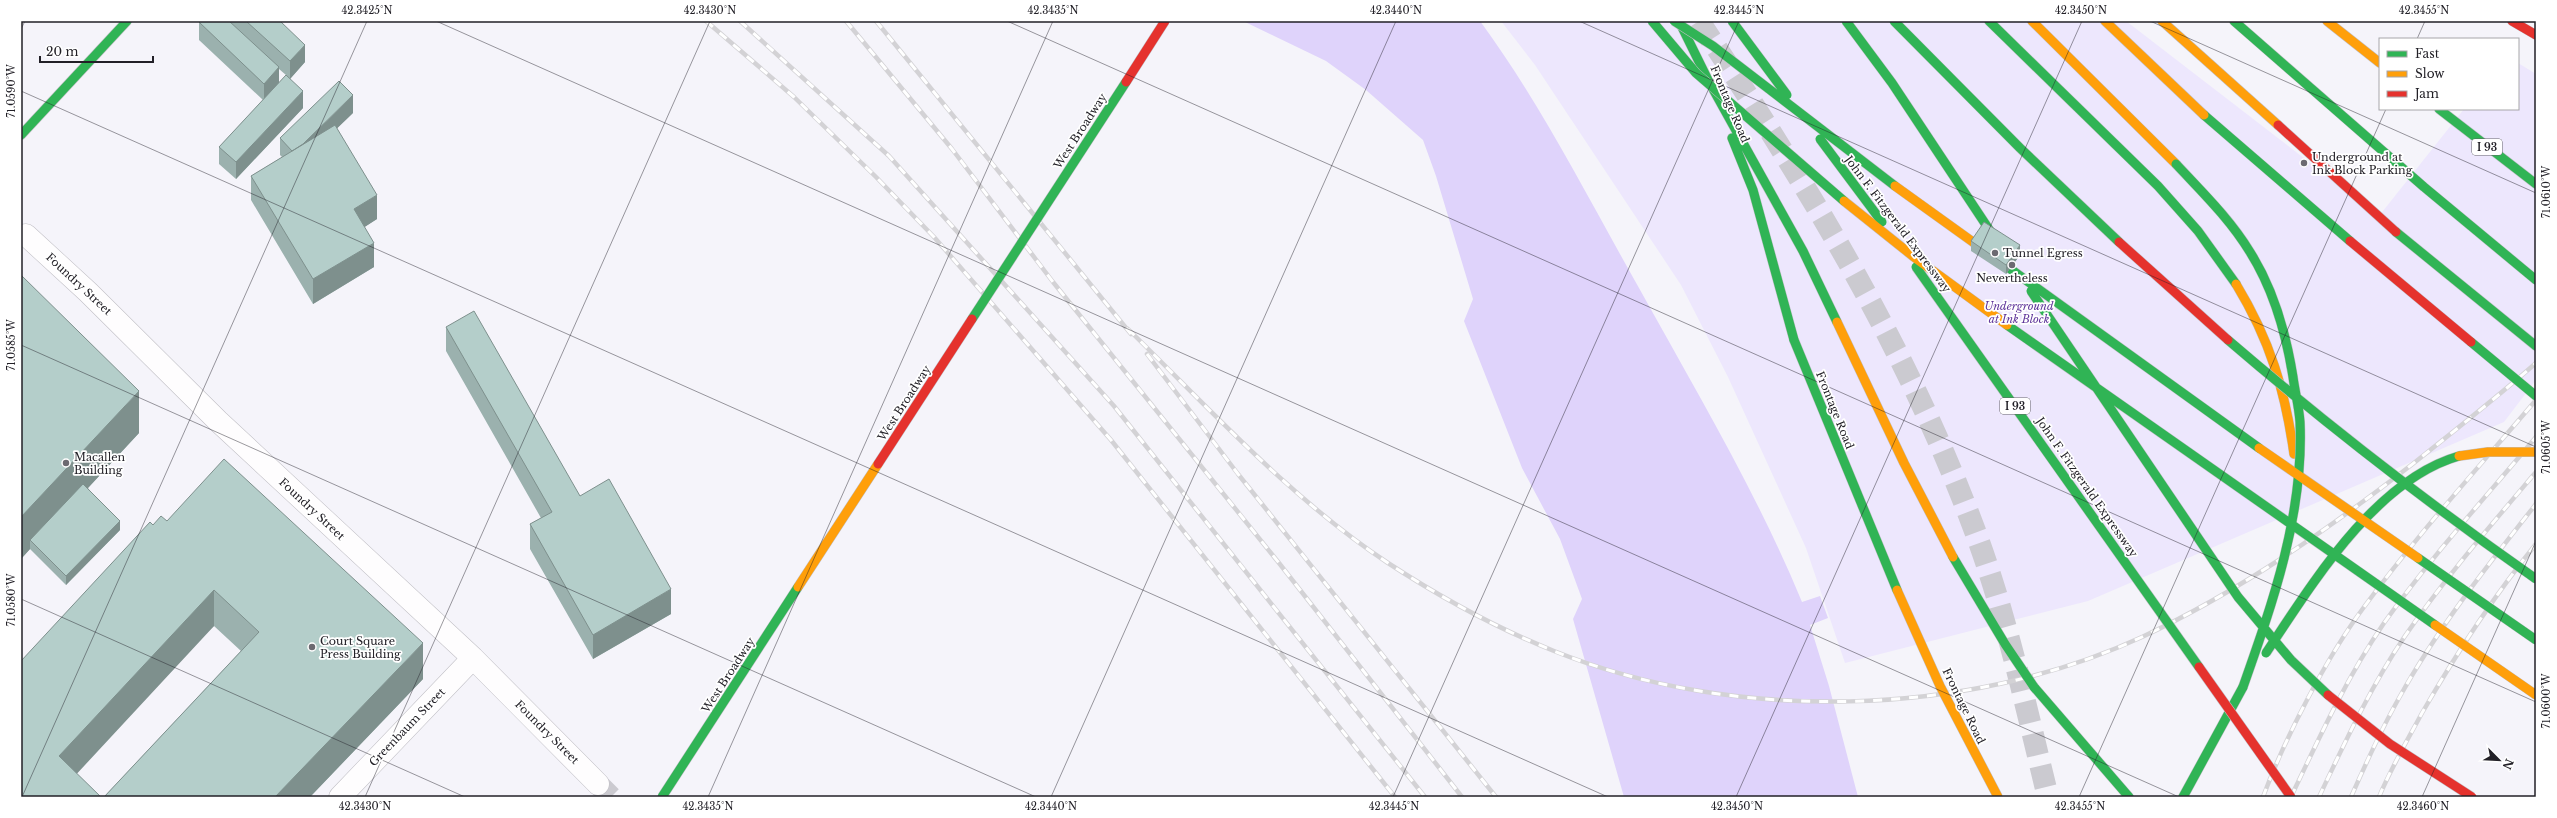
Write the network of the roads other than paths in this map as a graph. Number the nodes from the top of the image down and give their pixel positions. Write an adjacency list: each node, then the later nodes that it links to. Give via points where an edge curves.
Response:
1 (127, 21): 20 (main road)
2 (1165, 21): 35 (main road, West Broadway, bridge)
3 (1652, 21): 32 (main road, bridge, via 1696,73 1820,182 1914,257 1986,311)
4 (1674, 21): 29 (main road, bridge, via 1713,46 1858,159 2220,420)
5 (1679, 21): 18 (main road, Frontage Road)
6 (1732, 21): 39 (main road, John F. Fitzgerald Expressway / I 93, bridge, via 1935,293)
7 (1846, 21): 40 (main road, bridge, via 1924,129 2240,602 2270,638 2326,692 2371,730 2428,772)
8 (1894, 21): 28 (main road, bridge, via 2066,192 2253,361 2425,500)
9 (1989, 21): 27 (main road, bridge, via 2158,186 2189,219 2232,277 2252,312 2283,389)
10 (2032, 21): 27 (main road, bridge, via 2207,197 2258,264 2281,315 2290,357 2300,422)
11 (2105, 21): 25 (main road, bridge, via 2199,110 2350,241)
12 (2162, 21): 24 (main road, via 2389,226)
13 (2234, 21): 23 (main road, via 2418,182)
14 (2327, 21): 17 (main road)
15 (2512, 21): 16 (main road)
16 (2536, 35)
17 (2379, 62)
18 (1710, 84): 36 (main road, Frontage Road, bridge, via 1753,190 1794,340 1870,528 1921,643 1955,717); 37 (main road, bridge, via 1803,251 1942,537 2000,639 2034,687)
19 (2440, 110): 21 (main road, I 93)
20 (21, 135)
21 (2536, 184)
22 (26, 235): 30 (street, Foundry Street, via 88,292 218,421)
23 (2536, 280)
24 (2536, 346)
25 (2536, 396)
26 (2536, 452): 31 (main road, bridge, via 2505,450 2472,453 2441,463 2404,484 2355,532 2289,619)
27 (2297, 489): 31 (main road, bridge, via 2280,577)
28 (2536, 580)
29 (2536, 640)
30 (473, 658): 33 (street, Foundry Street); 34 (street, Greenbaum Street)
31 (2243, 687): 38 (main road)
32 (2536, 695)
33 (598, 784)
34 (340, 797)
35 (662, 797)
36 (1998, 797)
37 (2129, 797)
38 (2183, 797)
39 (2291, 797)
40 (2472, 797)

